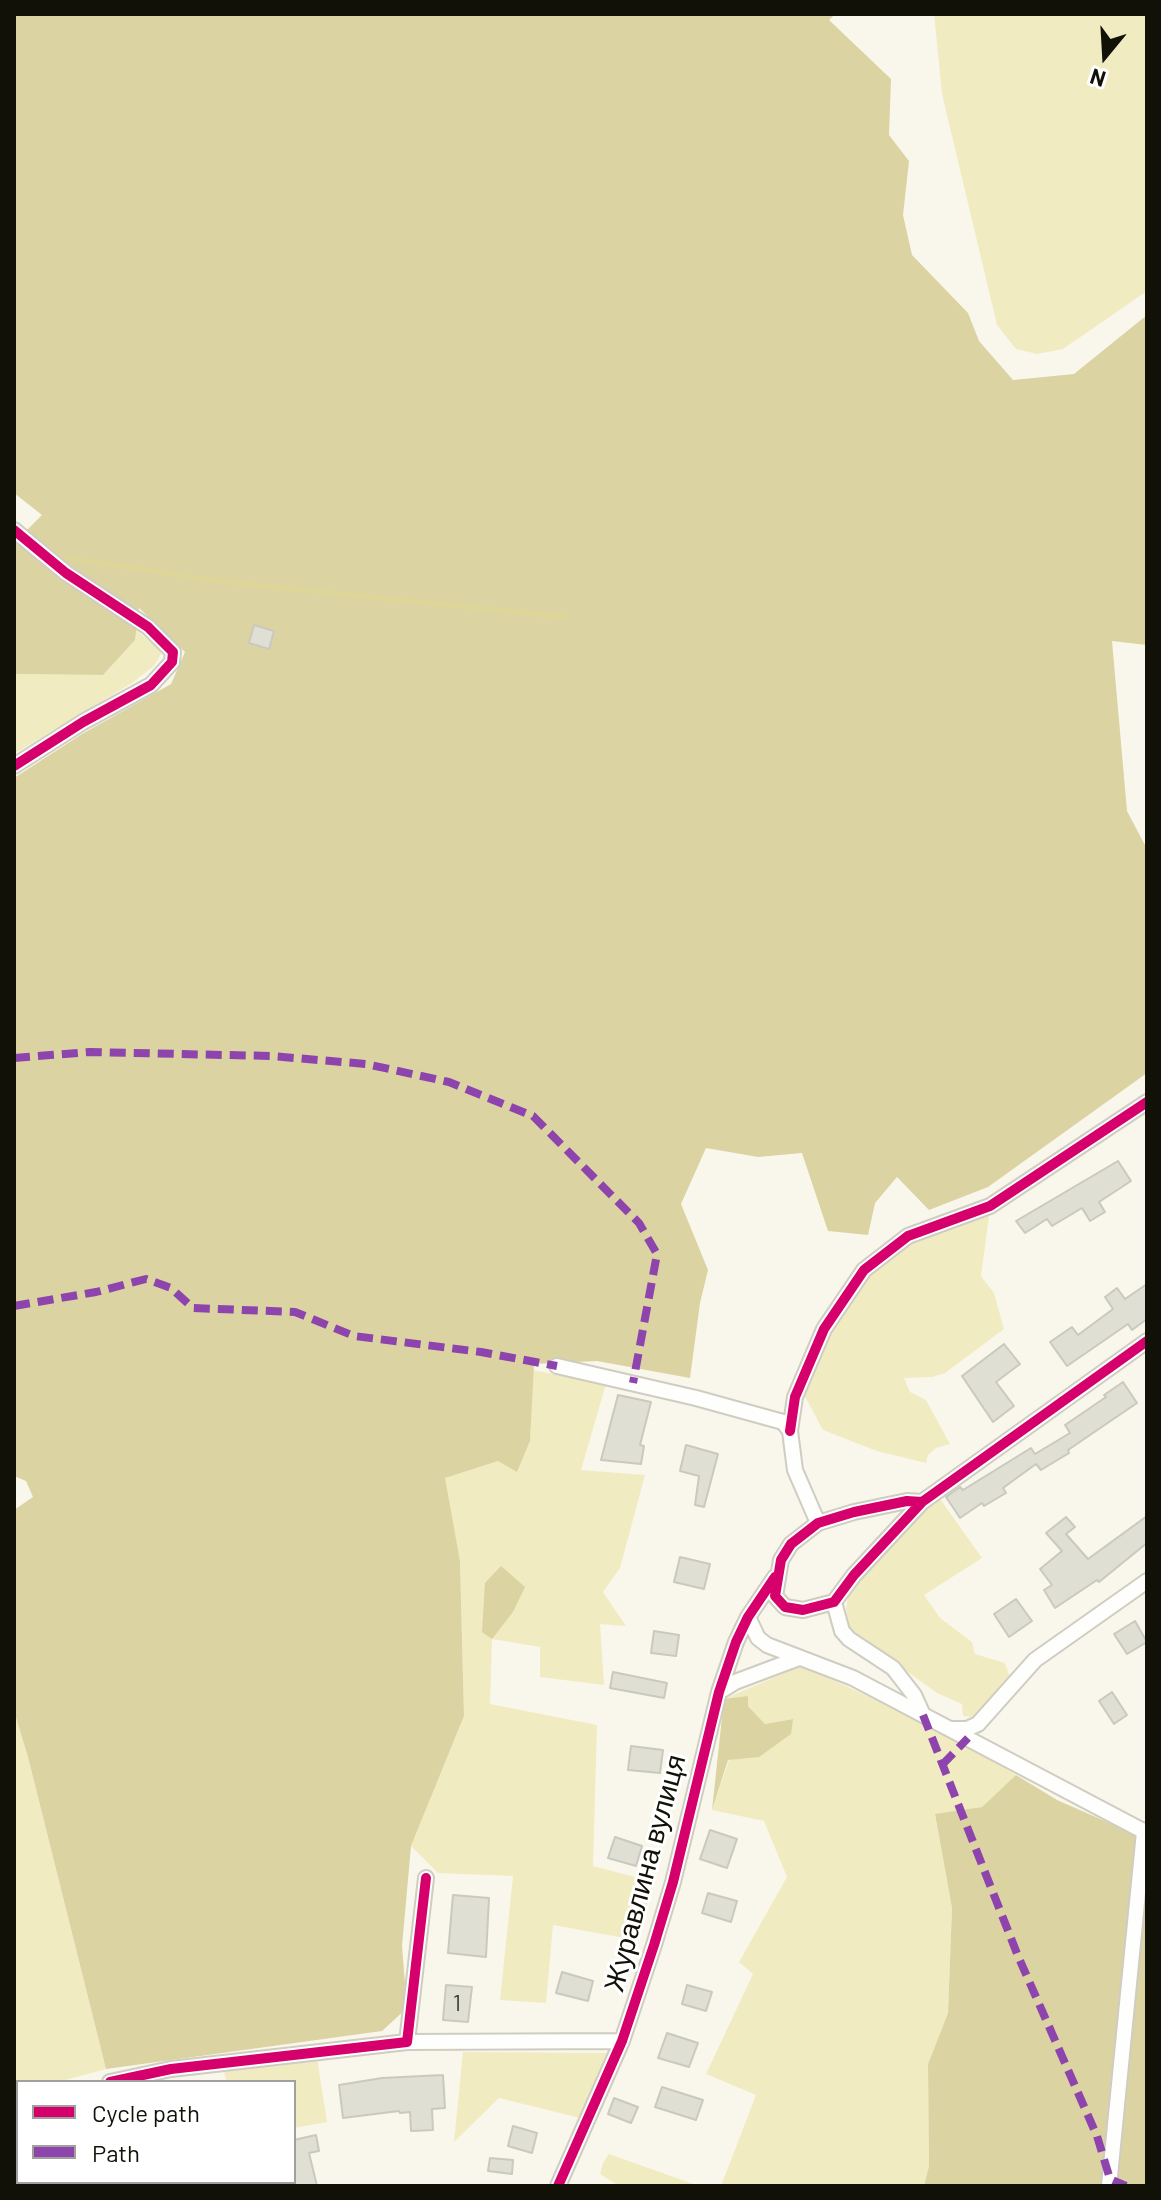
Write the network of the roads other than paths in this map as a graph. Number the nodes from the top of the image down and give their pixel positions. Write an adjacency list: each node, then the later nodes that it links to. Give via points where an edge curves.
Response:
1 (14, 530): 2 (street, via 66,573 148,627 173,652 172,662 151,685)
2 (14, 766)
3 (1147, 1102): 6 (street, via 990,1206 908,1236 864,1270 824,1329 795,1397)
4 (1147, 1341): 7 (street)
5 (557, 1366): 6 (street, via 767,1416)
6 (790, 1431): 8 (street, via 795,1470)
7 (922, 1502): 8 (street); 11 (street)
8 (818, 1523): 9 (street, Журавлина вулиця, via 791,1544)
9 (777, 1574): 11 (street, via 775,1596 785,1607 803,1610); 12 (street, Журавлина вулиця)
10 (1147, 1581): 16 (street, via 1035,1660 978,1724)
11 (834, 1602): 15 (street, via 842,1631 893,1668)
12 (748, 1617): 13 (street, via 758,1638); 14 (street, Журавлина вулиця)
13 (799, 1658): 14 (street); 15 (street, via 853,1678)
14 (719, 1692): 19 (street, Журавлина вулиця, via 673,1882)
15 (923, 1715): 16 (street)
16 (951, 1729): 17 (street)
17 (1146, 1832): 23 (street)
18 (426, 1878): 20 (street)
19 (622, 2041): 20 (street); 22 (street, Журавлина вулиця)
20 (407, 2042): 21 (street, via 171,2069)
21 (119, 2080)
22 (558, 2186)
23 (1109, 2186)

